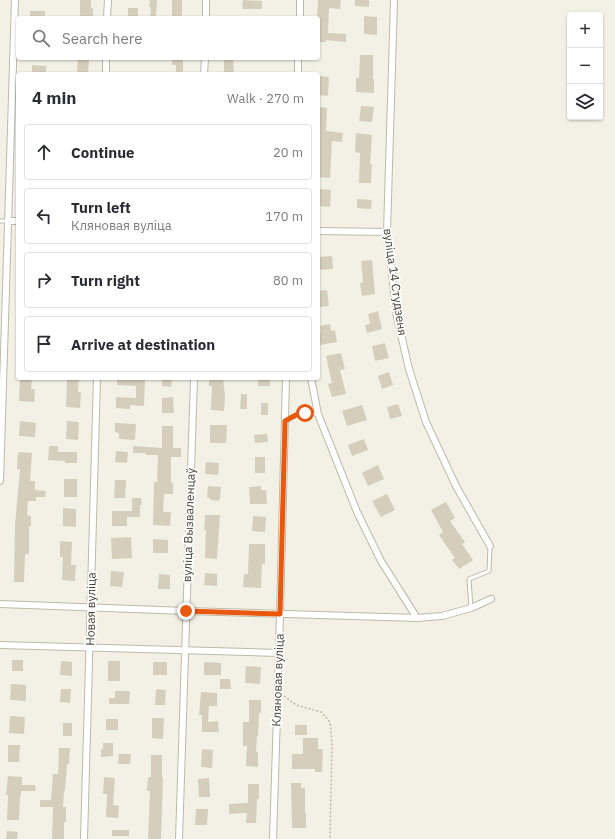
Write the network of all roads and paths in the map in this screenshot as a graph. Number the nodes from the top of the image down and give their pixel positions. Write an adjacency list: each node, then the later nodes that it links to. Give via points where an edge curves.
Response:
1 (15, 0): 16 (street)
2 (108, 0): 6 (street)
3 (206, 0): 7 (street)
4 (300, 0): 8 (street)
5 (394, 0): 19 (street, вуліца 14 Студзеня)
6 (108, 16)
7 (206, 16)
8 (300, 16)
9 (106, 60): 12 (street)
10 (205, 60): 13 (street)
11 (298, 60): 14 (street)
12 (106, 72)
13 (204, 72)
14 (298, 72)
15 (0, 221): 16 (lane)
16 (8, 221): 17 (street); 26 (street)
17 (16, 221)
18 (320, 231): 19 (street)
19 (387, 232): 27 (street, вуліца 14 Студзеня, via 397,318 409,369 426,422 456,486)
20 (96, 380): 30 (street, Новая вуліца)
21 (194, 380): 32 (street, вуліца Вызваленцаў)
22 (286, 380): 25 (street, Кляновая вуліца)
23 (311, 380): 24 (street)
24 (318, 414): 25 (lane, via 305,413); 34 (street, via 357,512 381,560)
25 (285, 421): 33 (street, Кляновая вуліца)
26 (0, 481)
27 (490, 546): 31 (lane, via 489,571 469,578)
28 (491, 599): 31 (street)
29 (0, 604): 30 (street)
30 (90, 607): 32 (street); 36 (street, Новая вуліца)
31 (471, 608): 34 (street, via 442,616)
32 (186, 611): 33 (street); 37 (street, вуліца Вызваленцаў)
33 (280, 614): 34 (street); 38 (street, Кляновая вуліца)
34 (417, 618)
35 (0, 645): 36 (street)
36 (90, 648): 37 (street); 40 (street, Новая вуліца)
37 (185, 651): 38 (street); 41 (street, вуліца Вызваленцаў)
38 (279, 653): 39 (street, Кляновая вуліца)
39 (278, 692): 42 (street, Кляновая вуліца); 43 (path, via 296,705 321,712 330,722)
40 (84, 839)
41 (178, 839)
42 (273, 839)
43 (330, 839)

